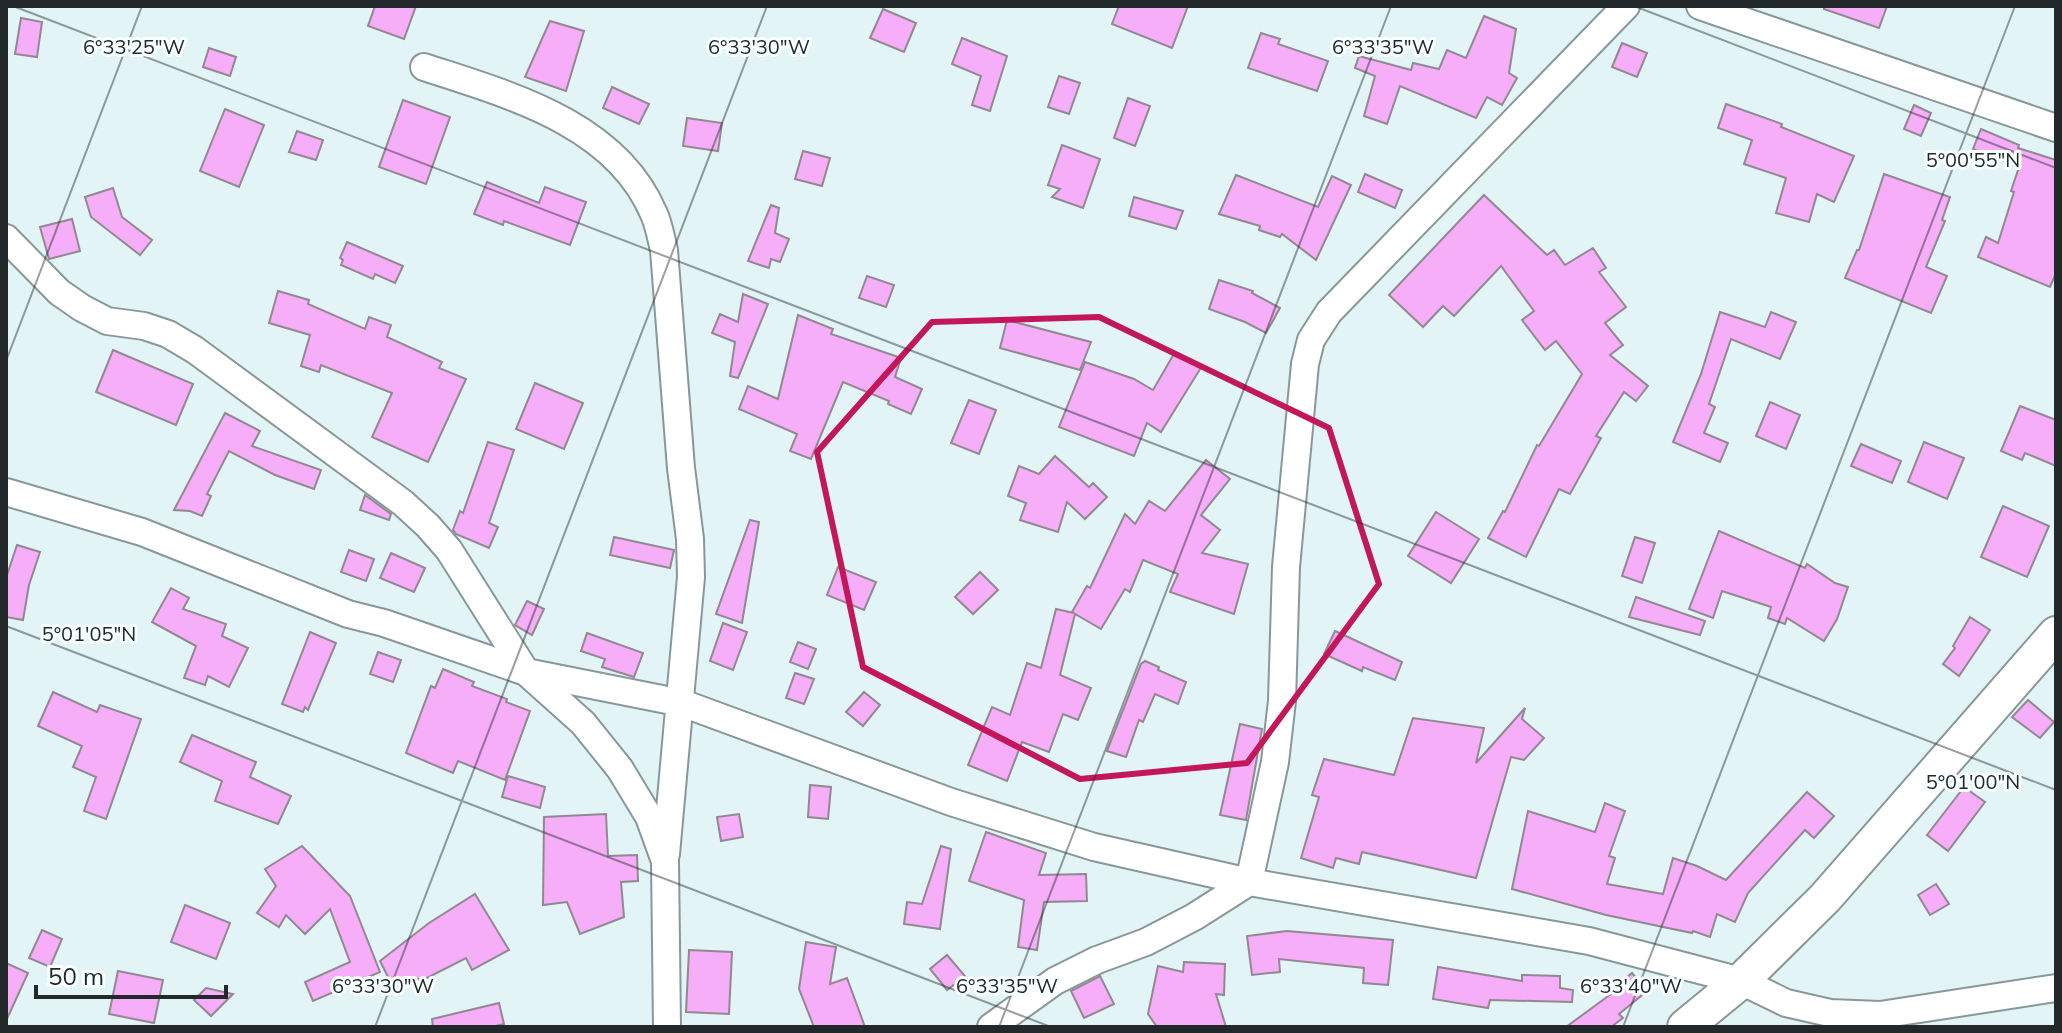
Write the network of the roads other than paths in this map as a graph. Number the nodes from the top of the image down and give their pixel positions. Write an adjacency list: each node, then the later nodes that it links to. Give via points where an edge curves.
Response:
1 (1624, 6): 11 (street, via 1329,312 1311,340 1286,567 1282,701 1275,762)
2 (1700, 6): 4 (street)
3 (424, 67): 9 (street, via 498,92 593,138 642,190 655,216 664,250 690,539)
4 (2056, 128)
5 (6, 238): 8 (street, via 59,292 107,321 144,326 195,350 403,503 449,550)
6 (6, 492): 8 (street, via 142,532 335,610)
7 (2056, 634): 12 (main road, via 1825,898)
8 (526, 672): 9 (street); 10 (street, via 583,723 620,769 649,817)
9 (682, 703): 10 (street); 11 (street, via 965,807 1094,847)
10 (665, 861): 14 (street)
11 (1249, 882): 12 (street, via 1589,941); 15 (street, via 1146,942 1055,981)
12 (1741, 981): 13 (street, via 1786,1003 1830,1013 1880,1015); 16 (main road)
13 (2054, 995)
14 (667, 1027)
15 (991, 1027)
16 (1685, 1027)

